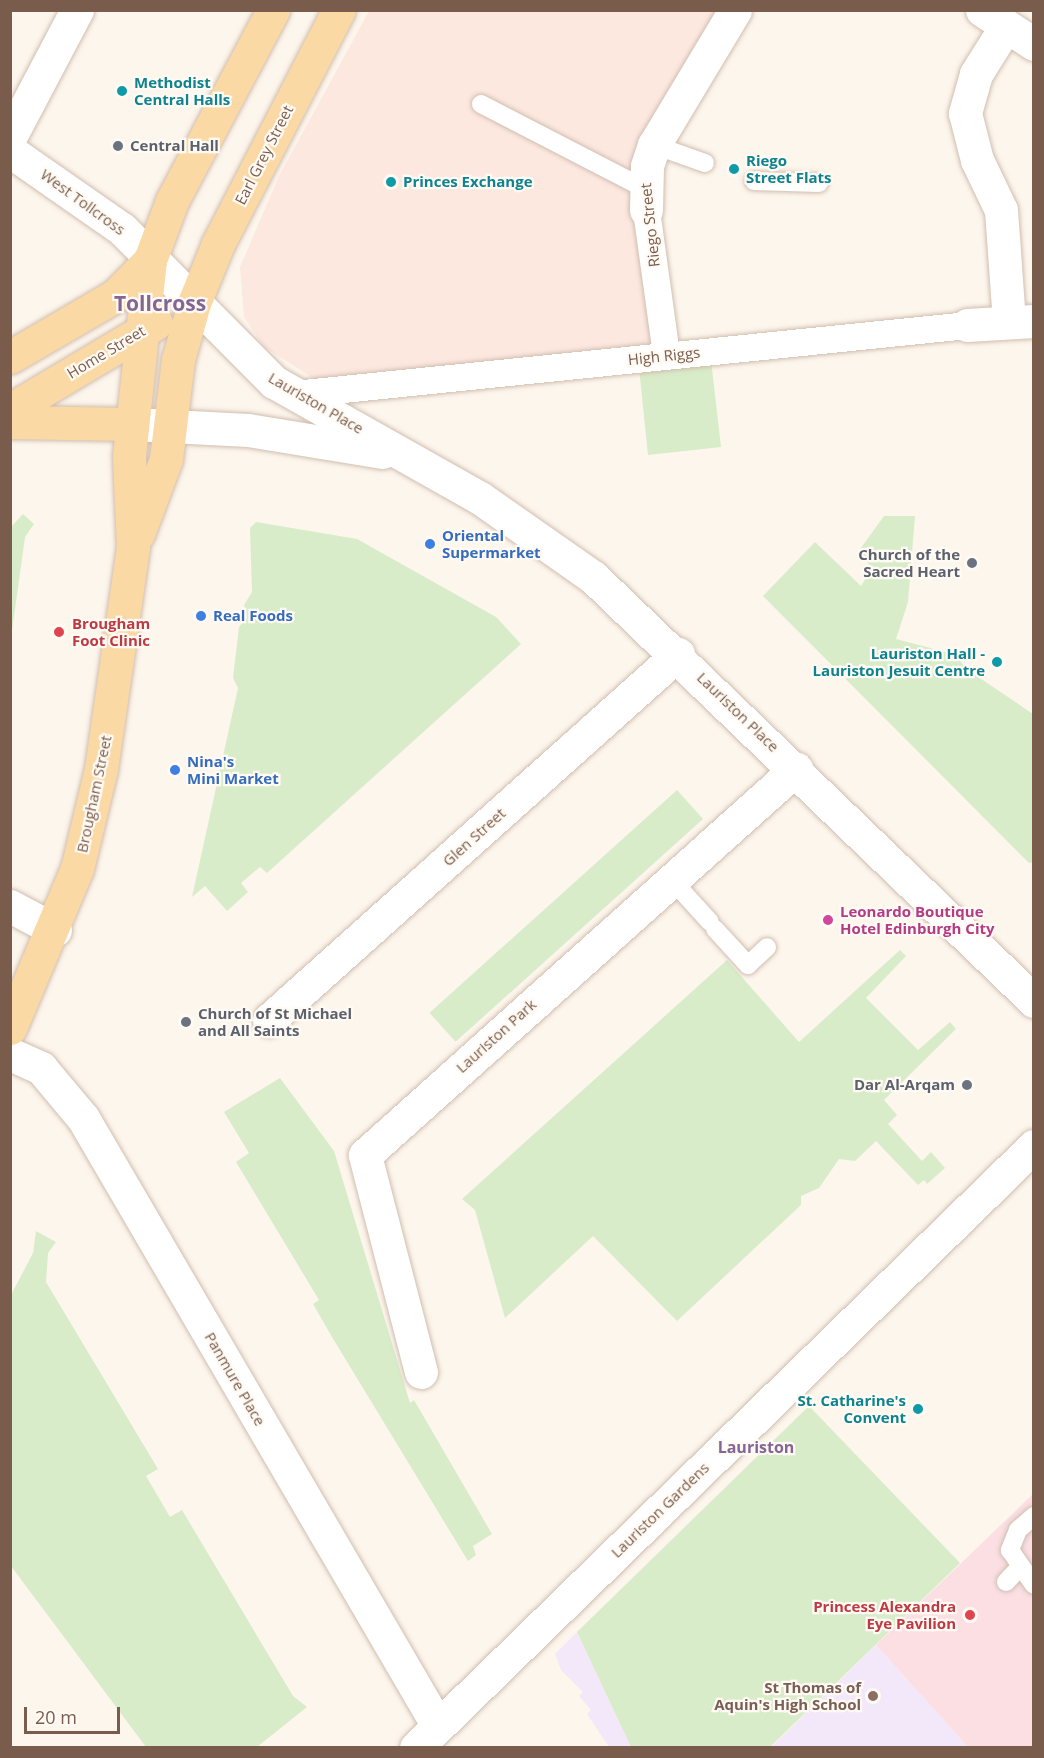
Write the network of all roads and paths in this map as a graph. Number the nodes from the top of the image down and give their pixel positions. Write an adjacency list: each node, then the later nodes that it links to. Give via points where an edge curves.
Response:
1 (77, 10): 8 (street)
2 (273, 10): 15 (main road, via 172,201)
3 (339, 10): 16 (main road, Earl Grey Street, via 218,244)
4 (735, 10): 9 (street, Riego Street)
5 (994, 18): 6 (street); 17 (street, via 965,113 977,160 1000,210)
6 (1034, 44)
7 (481, 104): 14 (lane)
8 (10, 137)
9 (654, 145): 11 (lane); 14 (street, Riego Street)
10 (10, 151): 15 (street, West Tollcross, via 114,222)
11 (705, 163)
12 (754, 181): 13 (lane)
13 (819, 183)
14 (645, 199): 20 (street, Riego Street)
15 (149, 274): 16 (street, Lauriston Place); 19 (main road, Brougham Street); 21 (main road)
16 (194, 303): 19 (main road, Home Street); 22 (street, Lauriston Place, via 256,368); 26 (main road, Brougham Street)
17 (1021, 322): 18 (street, High Riggs)
18 (967, 325): 20 (street, High Riggs)
19 (141, 330): 23 (main road, Home Street); 25 (main road, Brougham Street)
20 (666, 355): 22 (street, High Riggs)
21 (10, 357)
22 (294, 394): 27 (street, Lauriston Place)
23 (10, 410)
24 (10, 422): 25 (main road)
25 (132, 424): 26 (street, Lauriston Place); 28 (main road, Brougham Street)
26 (168, 425): 27 (street, Lauriston Place, via 279,434); 28 (main road, Brougham Street, via 166,459)
27 (413, 460): 29 (street, Lauriston Place, via 549,544)
28 (133, 548): 33 (main road, Brougham Street, via 90,821)
29 (678, 654): 30 (street, Lauriston Place); 36 (street, Glen Street)
30 (796, 769): 31 (street, Lauriston Park); 35 (street, Lauriston Place)
31 (670, 878): 34 (lane, via 748,965); 40 (street, Lauriston Park, via 365,1155)
32 (10, 906): 33 (street)
33 (55, 930): 37 (main road, Brougham Street)
34 (767, 947)
35 (1032, 999)
36 (269, 1020)
37 (10, 1028)
38 (10, 1054): 45 (street, Panmure Place, via 41,1068 82,1118)
39 (1034, 1146): 45 (street, Lauriston Gardens)
40 (421, 1372)
41 (1034, 1516): 42 (lane, via 1018,1530 1010,1550)
42 (1019, 1568): 43 (lane); 44 (lane)
43 (1006, 1582)
44 (1034, 1585)
45 (427, 1737)

